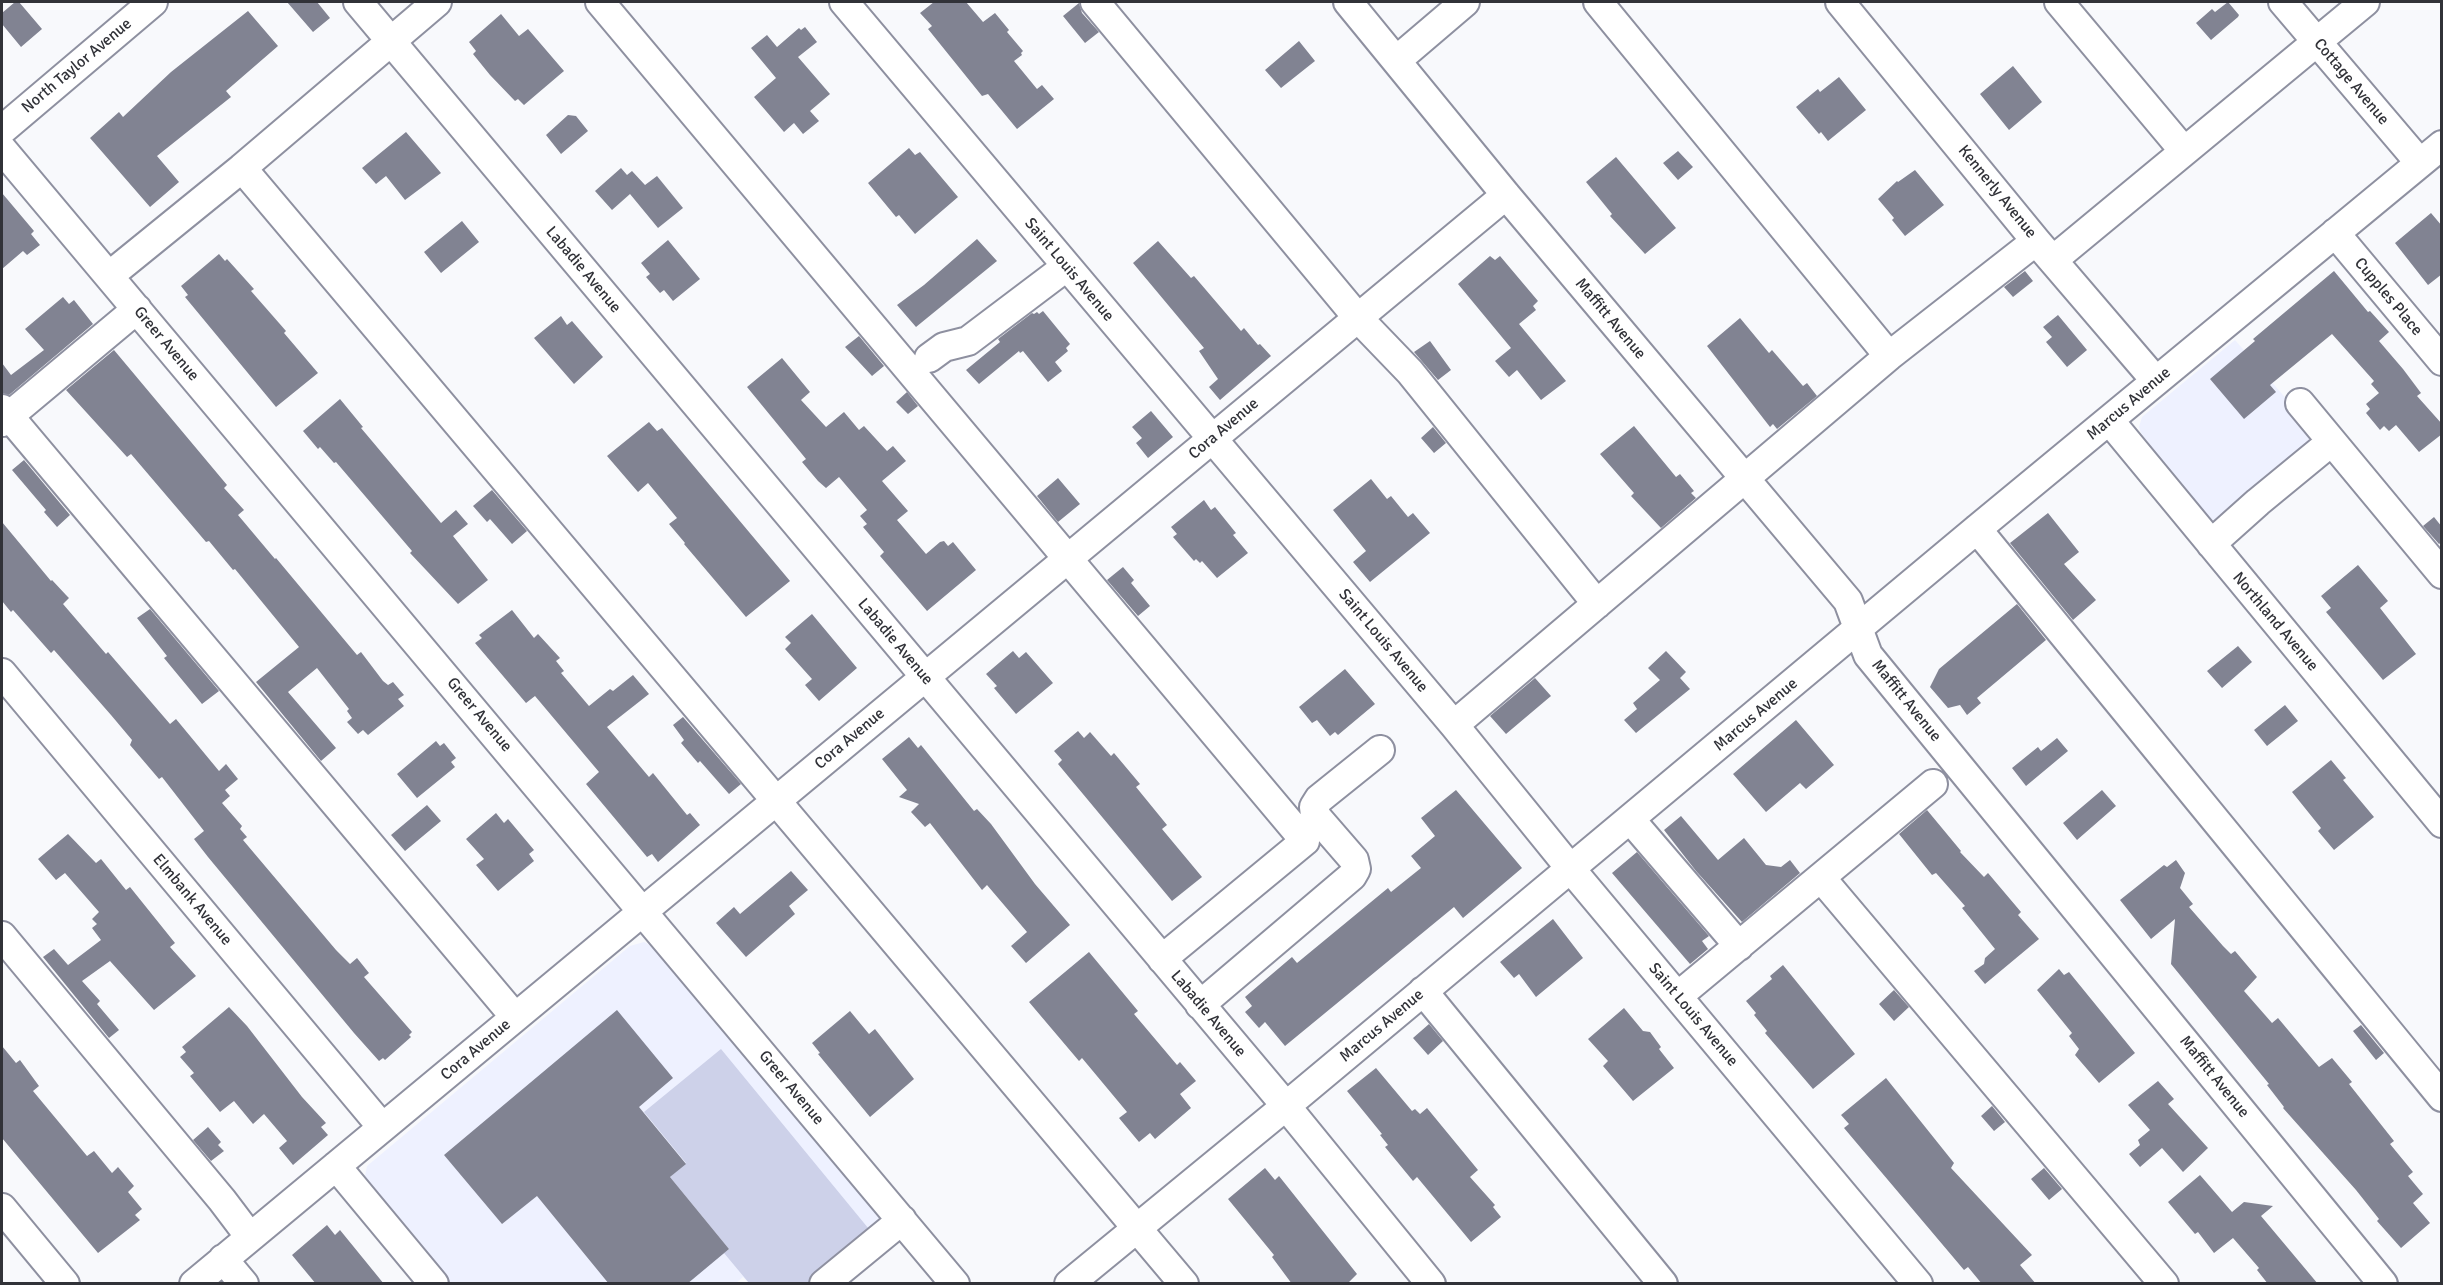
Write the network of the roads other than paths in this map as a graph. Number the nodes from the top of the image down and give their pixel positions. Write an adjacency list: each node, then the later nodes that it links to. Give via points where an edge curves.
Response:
1 (153, 2): 17 (street, North Taylor Avenue)
2 (358, 2): 14 (street, Labadie Avenue)
3 (437, 2): 14 (street)
4 (600, 2): 42 (street)
5 (844, 2): 26 (street, Saint Louis Avenue)
6 (1095, 2): 29 (street)
7 (1348, 2): 16 (street, Maffitt Avenue)
8 (1465, 2): 16 (street)
9 (1598, 2): 30 (street)
10 (1840, 2): 25 (street, Kennerly Avenue)
11 (2059, 2): 20 (street)
12 (2283, 2): 15 (street, Cottage Avenue)
13 (2365, 2): 15 (street)
14 (390, 40): 22 (street); 47 (street, Labadie Avenue)
15 (2316, 41): 20 (street); 21 (street, Cottage Avenue)
16 (1397, 60): 23 (street, Maffitt Avenue)
17 (2, 130)
18 (2442, 145): 21 (street, Marcus Avenue)
19 (2, 148): 27 (street, Greer Avenue)
20 (2184, 151): 25 (street)
21 (2420, 163): 24 (street, Marcus Avenue)
22 (242, 168): 27 (street); 51 (street)
23 (1506, 195): 29 (street, Cora Avenue); 39 (street, Maffitt Avenue)
24 (2335, 233): 32 (street, Cupples Place); 33 (street, Marcus Avenue)
25 (2045, 250): 30 (street); 33 (street, Kennerly Avenue)
26 (1066, 267): 31 (street, via 968,341 944,347); 37 (street, Saint Louis Avenue)
27 (109, 276): 28 (street, Greer Avenue)
28 (137, 309): 35 (street); 56 (street, Greer Avenue)
29 (1358, 318): 37 (street, Cora Avenue); 44 (street, via 1410,372)
30 (1889, 356): 39 (street)
31 (929, 358)
32 (2442, 362)
33 (2156, 381): 36 (street, Marcus Avenue)
34 (2300, 403): 38 (street)
35 (4, 416): 63 (street)
36 (2109, 420): 40 (street, Marcus Avenue); 41 (street, Northland Avenue)
37 (1211, 440): 42 (street, Cora Avenue); 48 (street, Saint Louis Avenue)
38 (2331, 442): 41 (street); 43 (street)
39 (1744, 479): 44 (street); 45 (street, Maffitt Avenue, via 1848,601)
40 (1977, 529): 45 (street, Marcus Avenue); 64 (street)
41 (2211, 544): 53 (street, Northland Avenue)
42 (1068, 559): 47 (street, Cora Avenue); 59 (street, via 1305,841)
43 (2442, 574)
44 (1597, 604): 48 (street)
45 (1860, 629): 52 (street, Marcus Avenue); 85 (street, Maffitt Avenue, via 1868,655)
46 (2, 673): 66 (street, Elmbank Avenue)
47 (925, 677): 51 (street, Cora Avenue); 59 (street, Labadie Avenue)
48 (1454, 725): 54 (street, Saint Louis Avenue)
49 (1380, 750): 62 (street, via 1314,807 1315,815 1354,860 1356,869 1352,876)
50 (1933, 784): 55 (street)
51 (776, 801): 56 (street, Cora Avenue); 70 (street)
52 (1630, 819): 54 (street, Marcus Avenue); 58 (street)
53 (2442, 823)
54 (1570, 868): 60 (street, Marcus Avenue); 61 (street, Saint Louis Avenue)
55 (1822, 879): 58 (street); 84 (street)
56 (644, 910): 63 (street, Cora Avenue); 69 (street, Greer Avenue)
57 (2, 936): 71 (street)
58 (1738, 946): 61 (street)
59 (1162, 959): 62 (street, Labadie Avenue)
60 (1423, 991): 65 (street, Marcus Avenue); 82 (street)
61 (1678, 996): 83 (street, Saint Louis Avenue)
62 (1200, 1005): 65 (street, Labadie Avenue)
63 (515, 1017): 66 (street, Cora Avenue)
64 (2442, 1097)
65 (1286, 1106): 70 (street, Marcus Avenue); 81 (street, Labadie Avenue)
66 (382, 1127): 67 (street, Cora Avenue)
67 (336, 1166): 71 (street, Cora Avenue); 76 (street)
68 (2, 1208): 73 (street)
69 (902, 1220): 77 (street); 78 (street, Greer Avenue)
70 (1138, 1227): 79 (street, Marcus Avenue); 80 (street)
71 (250, 1237): 72 (street, Cora Avenue)
72 (224, 1259): 74 (street, Cora Avenue); 75 (street)
73 (65, 1284)
74 (194, 1284)
75 (244, 1284)
76 (434, 1284)
77 (824, 1284)
78 (955, 1284)
79 (1069, 1284)
80 (1184, 1284)
81 (1431, 1284)
82 (1663, 1284)
83 (1918, 1284)
84 (2164, 1284)
85 (2384, 1284)

